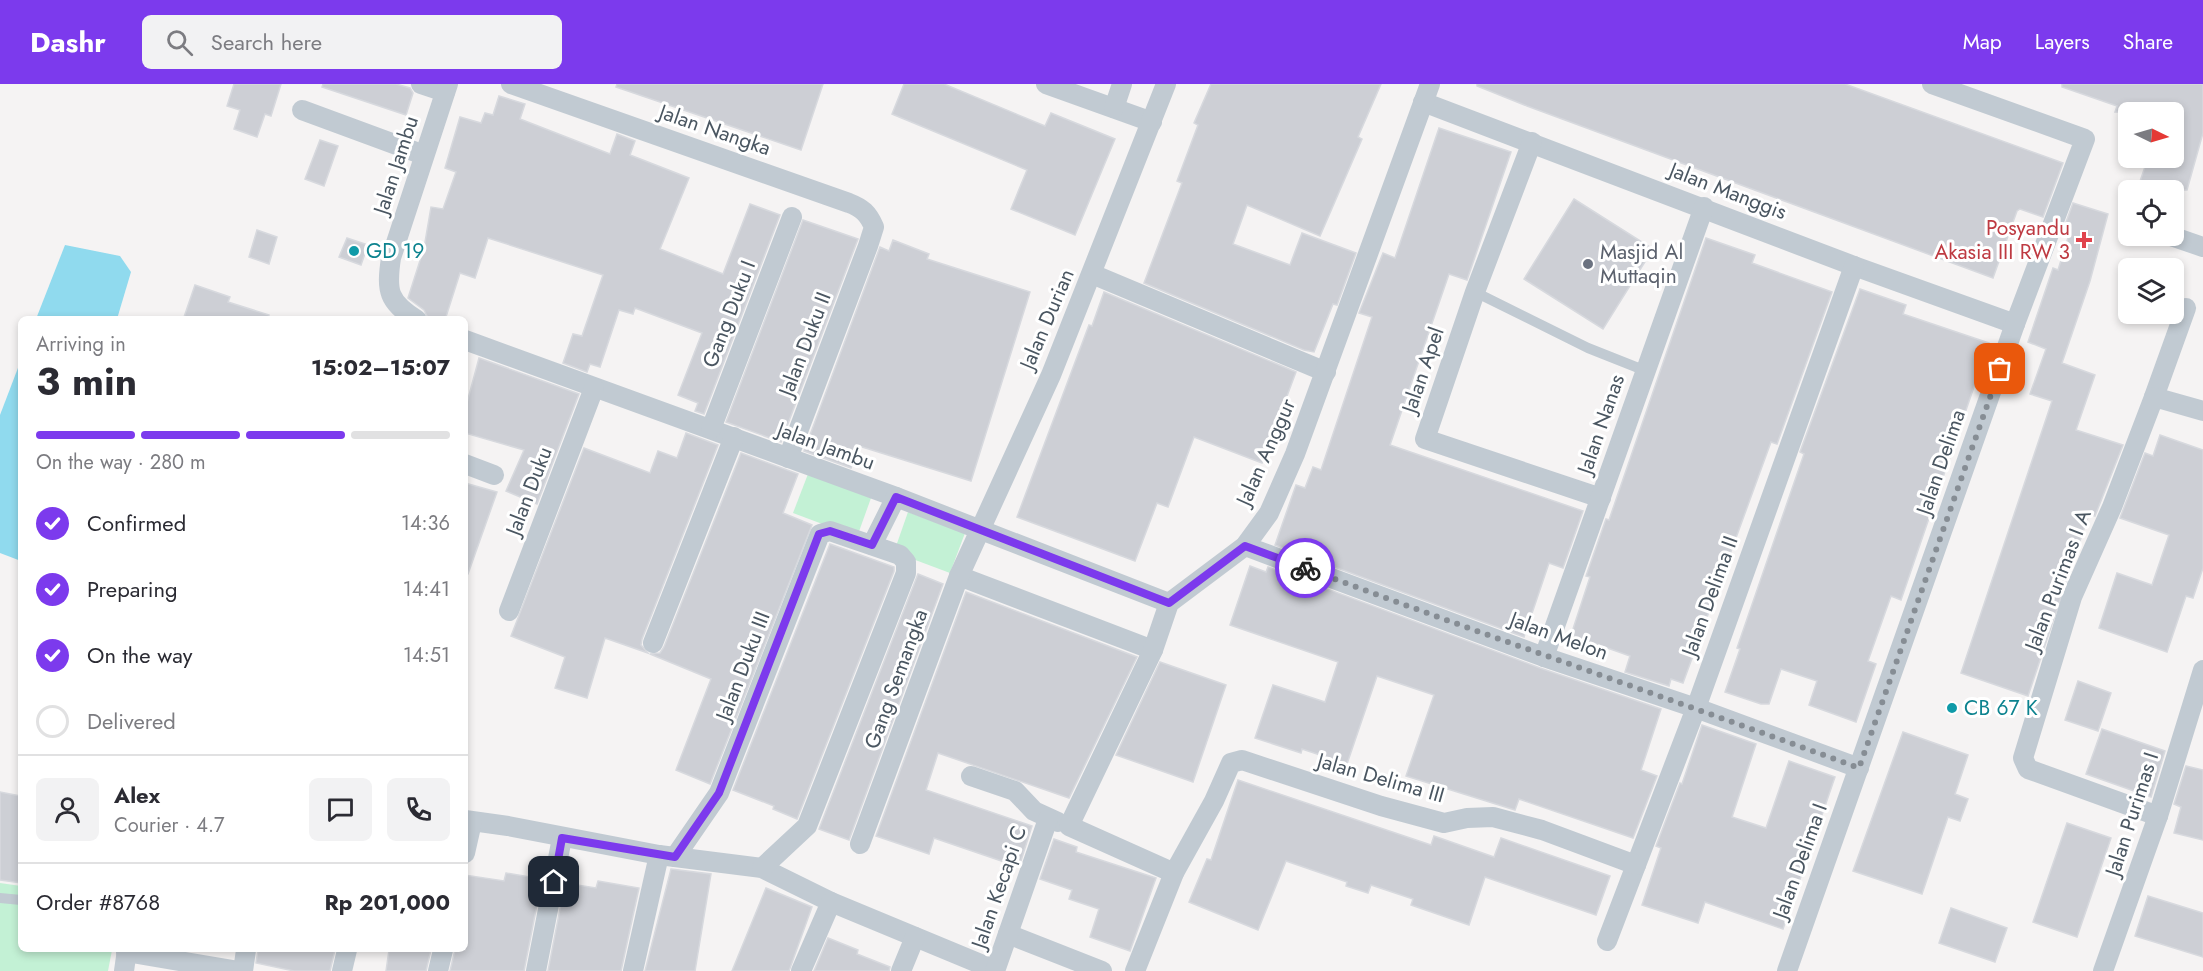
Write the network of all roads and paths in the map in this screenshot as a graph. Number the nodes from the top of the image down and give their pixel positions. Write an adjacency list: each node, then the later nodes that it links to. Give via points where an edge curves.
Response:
1 (421, 84): 7 (street)
2 (511, 84): 17 (street, Jalan Nangka, via 862,208 874,227)
3 (1046, 84): 9 (street)
4 (1122, 84): 9 (street)
5 (1166, 84): 11 (street, Jalan Durian)
6 (1932, 84): 24 (street, Jalan Delima, via 2085,139)
7 (447, 88): 13 (street, Jalan Jambu)
8 (1426, 93): 12 (street, Jalan Manggis); 27 (street, Jalan Anggur)
9 (1114, 108): 11 (street)
10 (302, 110): 13 (street)
11 (1152, 122): 20 (street, Jalan Durian)
12 (1532, 142): 14 (street, Jalan Manggis); 21 (street, Jalan Apel)
13 (424, 155): 23 (street, Jalan Jambu, via 391,258 387,284 395,304)
14 (1704, 207): 19 (street, Jalan Manggis); 26 (street, Jalan Nanas)
15 (792, 217): 31 (street, Gang Duku I)
16 (2184, 240): 18 (street)
17 (868, 246): 33 (street, Jalan Duku II)
18 (2203, 247)
19 (1854, 266): 24 (street, Jalan Manggis); 48 (street, Jalan Delima II)
20 (1092, 274): 27 (street); 38 (street, Jalan Durian)
21 (1475, 292): 26 (lane, via 1588,348); 37 (street, Jalan Apel, via 1425,439)
22 (2186, 308): 29 (street, Jalan Purimas I A)
23 (412, 316)
24 (2015, 324): 49 (street, Jalan Delima)
25 (468, 342): 28 (street, Jalan Jambu)
26 (1646, 371): 37 (street, Jalan Nanas)
27 (1326, 372): 40 (street, Jalan Anggur, via 1269,513)
28 (594, 388): 31 (street, Jalan Jambu); 43 (street, Jalan Duku)
29 (2154, 397): 30 (street); 51 (street, Jalan Purimas I A, via 2072,597 2023,758 2028,769)
30 (2203, 411)
31 (711, 429): 32 (street, Jalan Jambu)
32 (734, 438): 33 (street, Jalan Jambu); 44 (street)
33 (788, 458): 36 (street, Jalan Jambu)
34 (468, 465): 35 (street)
35 (494, 475)
36 (896, 497): 38 (street, Jalan Jambu); 39 (street)
37 (1601, 498): 46 (street, Jalan Nanas)
38 (979, 531): 41 (street, Gang Semangka); 42 (street, Jalan Jambu)
39 (872, 545): 57 (street, Jalan Duku III, via 830,531 819,534 719,793); 59 (street, Jalan Duku III, via 900,555 906,562 904,578 807,826)
40 (1245, 546): 42 (street, Jalan Anggur); 46 (street, Jalan Melon)
41 (959, 576): 45 (street); 56 (street, Gang Semangka)
42 (1169, 603): 45 (street)
43 (509, 611)
44 (653, 643)
45 (1153, 650): 54 (street)
46 (1544, 657): 48 (street, Jalan Melon)
47 (2203, 671): 51 (street, Jalan Purimas I)
48 (1696, 708): 49 (street, Jalan Melon); 58 (street, Jalan Delima II)
49 (1859, 768): 81 (street, Jalan Delima I)
50 (971, 776): 52 (street, via 1015,791)
51 (2158, 816): 82 (street, Jalan Purimas I)
52 (1048, 819): 54 (street); 64 (street, Jalan Kecapi C)
53 (469, 821): 55 (street)
54 (1070, 826): 60 (street)
55 (562, 838): 57 (street); 75 (street)
56 (860, 844)
57 (667, 856): 59 (street); 76 (street)
58 (1636, 865): 60 (street, Jalan Delima III, via 1542,830 1493,817 1444,823 1242,760 1231,763); 66 (street, Jalan Delima II)
59 (762, 868): 63 (street)
60 (1174, 873): 80 (street, Jalan Delima III)
61 (0, 898): 62 (lane)
62 (18, 900)
63 (831, 902): 65 (street); 77 (street)
64 (1008, 934): 71 (street, Jalan Kecapi C); 79 (street)
65 (915, 937): 71 (street); 78 (street)
66 (1607, 940)
67 (246, 952): 72 (street)
68 (347, 952): 73 (street)
69 (443, 952): 74 (street)
70 (126, 957): 72 (street)
71 (995, 970)
72 (241, 971)
73 (342, 971)
74 (438, 971)
75 (536, 971)
76 (633, 971)
77 (801, 971)
78 (901, 971)
79 (1102, 971)
80 (1135, 971)
81 (1786, 971)
82 (2103, 971)

